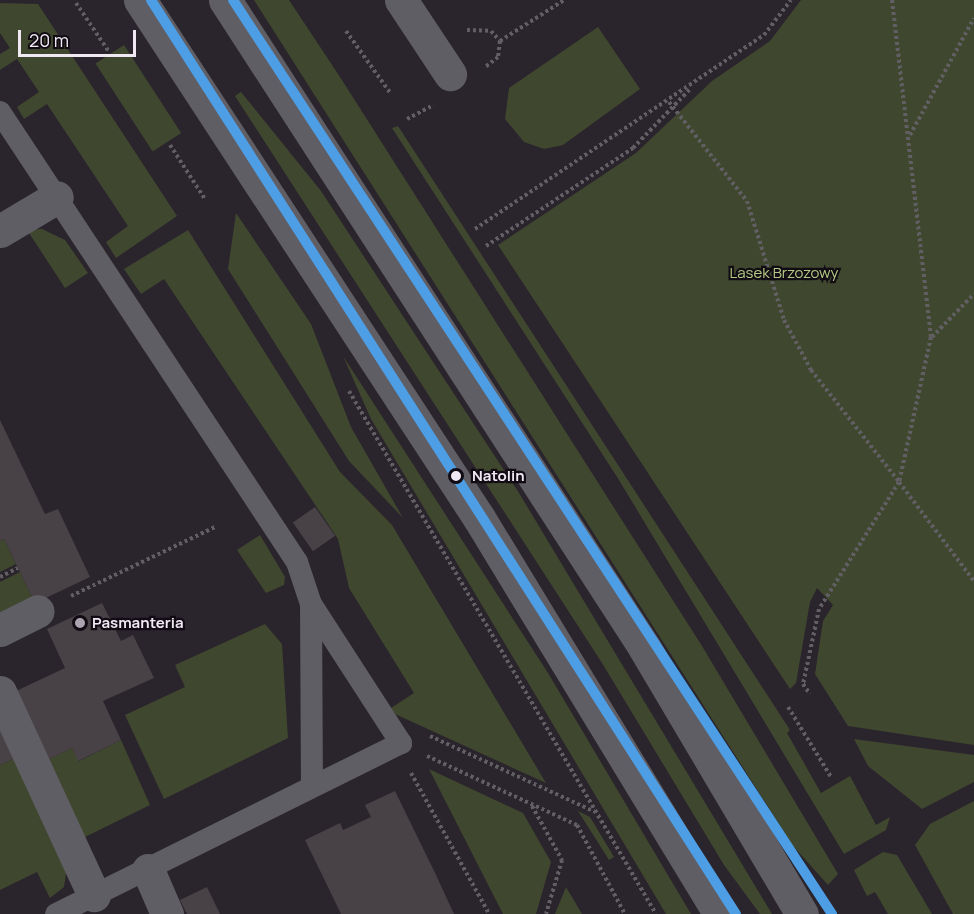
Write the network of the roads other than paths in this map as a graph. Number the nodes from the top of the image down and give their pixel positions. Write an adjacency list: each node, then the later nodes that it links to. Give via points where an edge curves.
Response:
1 (140, 0): 17 (street, via 480,518)
2 (225, 0): 18 (street, via 644,647)
3 (401, 0): 4 (street)
4 (450, 74)
5 (0, 112): 6 (lane)
6 (57, 197): 7 (street); 8 (lane, via 297,562)
7 (0, 231)
8 (311, 604): 12 (lane); 12 (lane, via 401,743)
9 (38, 611): 10 (street)
10 (0, 630)
11 (0, 692): 14 (street)
12 (312, 786): 13 (lane)
13 (148, 870): 14 (lane); 16 (street)
14 (94, 895): 15 (lane)
15 (56, 914)
16 (167, 914)
17 (720, 914)
18 (802, 914)

